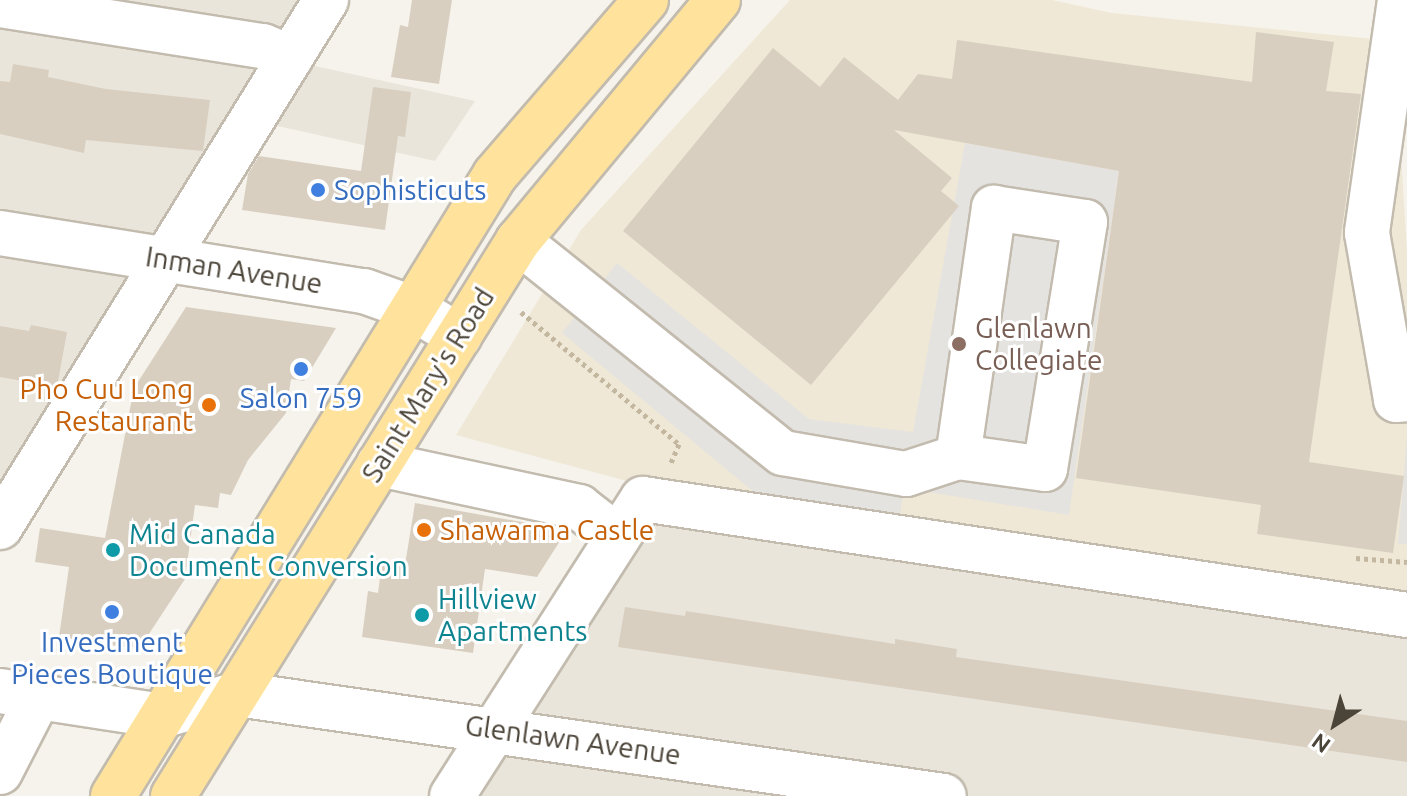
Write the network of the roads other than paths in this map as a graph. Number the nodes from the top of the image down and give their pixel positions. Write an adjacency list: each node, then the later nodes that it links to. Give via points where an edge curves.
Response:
1 (326, 0): 7 (street)
2 (646, 0): 6 (main road, Saint Mary's Road)
3 (718, 0): 9 (main road, Saint Mary's Road)
4 (1400, 0): 13 (street, via 1367,233 1396,400)
5 (0, 5): 7 (street, via 263,46)
6 (616, 18): 11 (main road, Saint Mary's Road, via 495,175)
7 (291, 58): 10 (street)
8 (0, 233): 10 (street, Inman Avenue)
9 (518, 241): 12 (main road, Saint Mary's Road); 14 (street, via 783,453 906,474)
10 (168, 259): 11 (street, Inman Avenue, via 364,291); 16 (street)
11 (412, 308): 12 (street, Inman Avenue); 21 (main road, Saint Mary's Road)
12 (459, 336): 15 (main road, Saint Mary's Road)
13 (1407, 399)
14 (958, 457): 14 (street, via 994,208 1085,222 1045,469)
15 (379, 464): 18 (street, via 579,507); 21 (main road, Saint Mary's Road)
16 (16, 469): 17 (street)
17 (0, 527)
18 (618, 537): 19 (street, via 643,499); 22 (street)
19 (1407, 615)
20 (19, 695): 21 (street, Glenlawn Avenue); 23 (street)
21 (200, 705): 22 (street, Glenlawn Avenue); 24 (main road, Saint Mary's Road); 25 (main road, Saint Mary's Road)
22 (494, 728): 26 (street); 27 (street, Glenlawn Avenue)
23 (0, 772)
24 (113, 796)
25 (173, 796)
26 (452, 796)
27 (944, 796)

